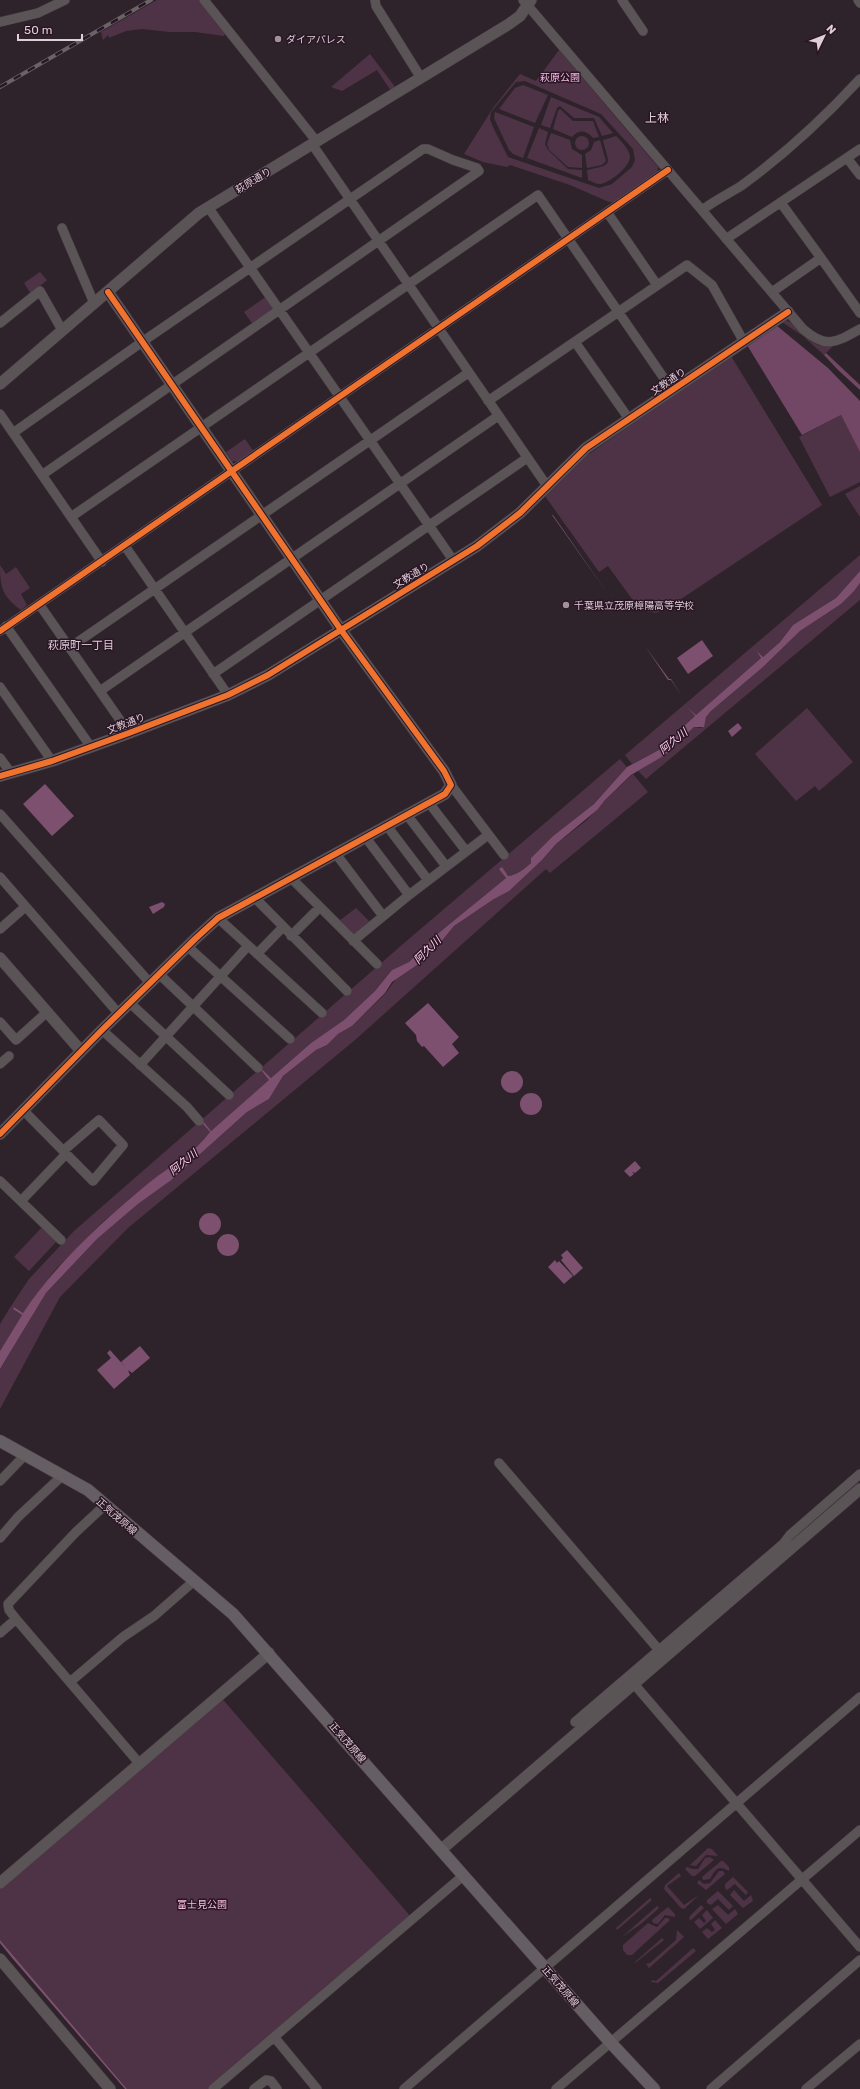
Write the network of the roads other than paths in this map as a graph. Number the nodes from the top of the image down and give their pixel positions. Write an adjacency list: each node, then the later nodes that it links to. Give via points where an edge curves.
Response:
1 (65, 0): 8 (street, via 38,13)
2 (204, 0): 12 (street)
3 (375, 0): 10 (street, via 376,6)
4 (622, 0): 9 (street)
5 (858, 0): 7 (street)
6 (527, 2): 10 (street, 萩原通り, via 520,16 510,24); 15 (street)
7 (860, 4)
8 (0, 22)
9 (643, 31)
10 (421, 78): 12 (street, 萩原通り)
11 (859, 81): 20 (street, via 786,150 742,185)
12 (314, 143): 17 (street); 19 (street, 萩原通り)
13 (860, 149): 14 (street)
14 (847, 158): 16 (street); 18 (street)
15 (668, 170): 20 (street); 21 (street)
16 (860, 174)
17 (349, 200): 25 (street); 25 (street, via 423,149 477,168 479,171); 27 (street)
18 (781, 203): 23 (street); 26 (street)
19 (208, 207): 27 (street); 30 (street, 萩原通り)
20 (702, 210): 23 (street)
21 (607, 212): 24 (street); 29 (street)
22 (62, 228): 32 (street)
23 (726, 239): 31 (street)
24 (568, 240): 28 (street, via 538,195); 35 (street); 38 (street)
25 (379, 242): 28 (street); 33 (street)
26 (821, 258): 31 (street); 36 (street)
27 (250, 268): 33 (street); 41 (street)
28 (408, 285): 38 (street); 44 (street)
29 (657, 285): 35 (street); 43 (street, via 687,265 712,285)
30 (108, 292): 32 (street, 萩原通り); 41 (street)
31 (772, 292): 34 (street)
32 (94, 303): 40 (street, 萩原通り)
33 (279, 311): 44 (street); 47 (street)
34 (788, 312): 39 (street, via 802,329 819,341 837,340); 43 (street, 文教通り)
35 (617, 313): 42 (street); 48 (street)
36 (860, 313)
37 (0, 323): 40 (street, via 40,291)
38 (438, 329): 45 (street); 49 (street)
39 (860, 329)
40 (62, 330): 46 (street, 萩原通り)
41 (142, 342): 47 (street); 55 (street)
42 (575, 342): 50 (street); 53 (street)
43 (744, 342): 48 (street, 文教通り)
44 (309, 354): 49 (street); 54 (street)
45 (468, 373): 50 (street); 56 (street)
46 (0, 384)
47 (172, 384): 54 (street); 59 (street)
48 (672, 390): 53 (street, 文教通り)
49 (339, 397): 56 (street); 58 (street)
50 (488, 401): 52 (street)
51 (0, 414): 55 (street)
52 (498, 416): 57 (street); 60 (street)
53 (629, 419): 61 (street, 文教通り, via 586,448)
54 (201, 427): 58 (street); 63 (street)
55 (13, 433): 59 (street)
56 (369, 441): 60 (street); 62 (street)
57 (527, 458): 61 (street); 64 (street)
58 (232, 470): 62 (street); 65 (street)
59 (42, 475): 63 (street)
60 (398, 484): 64 (street); 66 (street)
61 (547, 486): 67 (street, 文教通り, via 509,522)
62 (262, 515): 66 (street); 69 (street)
63 (71, 517): 68 (street)
64 (428, 526): 67 (street); 70 (street)
65 (125, 546): 68 (street); 69 (street)
66 (291, 558): 70 (street); 74 (street)
67 (453, 560): 73 (street, 文教通り)
68 (102, 562): 71 (street)
69 (155, 590): 74 (street); 75 (street)
70 (320, 600): 73 (street); 76 (street)
71 (39, 604): 72 (street); 75 (street)
72 (3, 629): 81 (street)
73 (341, 630): 79 (street, 文教通り, via 268,675); 85 (street, via 444,771)
74 (184, 632): 76 (street); 78 (street)
75 (69, 648): 78 (street)
76 (213, 674): 79 (street)
77 (0, 687): 83 (street)
78 (100, 691): 80 (street)
79 (228, 695): 80 (street, 文教通り)
80 (129, 733): 81 (street, 文教通り)
81 (91, 747): 83 (street, 文教通り)
82 (0, 758): 84 (street)
83 (52, 761): 84 (street, 文教通り)
84 (5, 775)
85 (451, 785): 86 (street, via 449,791); 90 (street)
86 (429, 803): 88 (street); 92 (street)
87 (0, 814): 116 (street)
88 (407, 815): 89 (street); 95 (street)
89 (387, 826): 91 (street); 98 (street)
90 (488, 835): 92 (street); 94 (street)
91 (366, 838): 93 (street); 99 (street)
92 (466, 851): 95 (street)
93 (336, 854): 97 (street); 103 (street)
94 (504, 855)
95 (446, 866): 98 (street)
96 (0, 877): 101 (street)
97 (292, 879): 100 (street); 102 (street)
98 (428, 880): 99 (street)
99 (409, 895): 103 (street)
100 (255, 898): 104 (street); 105 (street)
101 (25, 907): 106 (street); 122 (street)
102 (320, 907): 107 (street); 108 (street)
103 (383, 916): 108 (street)
104 (218, 918): 109 (street); 110 (street)
105 (283, 927): 107 (street); 111 (street)
106 (0, 929)
107 (291, 936): 117 (street)
108 (353, 941): 113 (street)
109 (188, 946): 114 (street); 115 (street)
110 (248, 946): 111 (street); 115 (street)
111 (257, 954): 121 (street)
112 (0, 958): 120 (street)
113 (377, 964)
114 (159, 974): 116 (street); 119 (street)
115 (220, 976): 119 (street); 126 (street)
116 (150, 983): 118 (street)
117 (347, 991)
118 (130, 1003): 122 (street); 125 (street)
119 (193, 1006): 125 (street); 131 (street)
120 (46, 1013): 123 (street, via 16,1040); 127 (street)
121 (322, 1013)
122 (119, 1014): 124 (street)
123 (0, 1022)
124 (102, 1030): 127 (street); 130 (street)
125 (166, 1035): 130 (street); 132 (street)
126 (290, 1039)
127 (81, 1051): 133 (street)
128 (9, 1056): 129 (street)
129 (0, 1064)
130 (140, 1064): 134 (street)
131 (258, 1068)
132 (229, 1095)
133 (24, 1111): 135 (street); 136 (street)
134 (199, 1121)
135 (0, 1134)
136 (64, 1152): 136 (street, via 93,1181 123,1145 99,1120); 138 (street)
137 (0, 1181): 138 (street)
138 (21, 1201): 139 (street)
139 (61, 1240)
140 (0, 1441): 141 (main road, 正気茂原線)
141 (25, 1455): 144 (main road, 正気茂原線); 145 (street)
142 (499, 1463): 152 (street)
143 (860, 1474): 152 (street)
144 (64, 1476): 147 (main road, 正気茂原線, via 88,1490); 148 (street, via 18,1517)
145 (0, 1481)
146 (860, 1489): 155 (street)
147 (104, 1506): 149 (main road, 正気茂原線); 150 (street, via 8,1604)
148 (0, 1538)
149 (194, 1581): 153 (main road, 正気茂原線, via 233,1614); 154 (street)
150 (16, 1619): 151 (street); 154 (street)
151 (0, 1633)
152 (659, 1650): 157 (street)
153 (269, 1653): 158 (street); 161 (main road, 正気茂原線)
154 (70, 1682): 158 (street)
155 (634, 1684): 159 (street); 161 (street)
156 (860, 1697): 159 (street)
157 (575, 1722)
158 (139, 1763): 163 (street)
159 (736, 1803): 164 (street); 168 (street)
160 (860, 1830): 164 (street)
161 (442, 1849): 162 (main road, 正気茂原線)
162 (464, 1875): 168 (main road, 正気茂原線); 169 (street)
163 (2, 1879)
164 (803, 1880): 165 (street); 170 (street, via 616,2040)
165 (860, 1947)
166 (0, 1958): 172 (street)
167 (860, 1960): 180 (street)
168 (545, 1967): 170 (main road, 正気茂原線); 177 (street)
169 (275, 2038): 173 (street); 176 (street)
170 (610, 2042): 178 (street); 179 (main road, 正気茂原線)
171 (860, 2044): 181 (street)
172 (110, 2089)
173 (213, 2089)
174 (254, 2089): 175 (street, via 266,2080)
175 (277, 2089)
176 (317, 2089)
177 (404, 2089)
178 (556, 2089)
179 (654, 2089)
180 (711, 2089)
181 (806, 2089)

